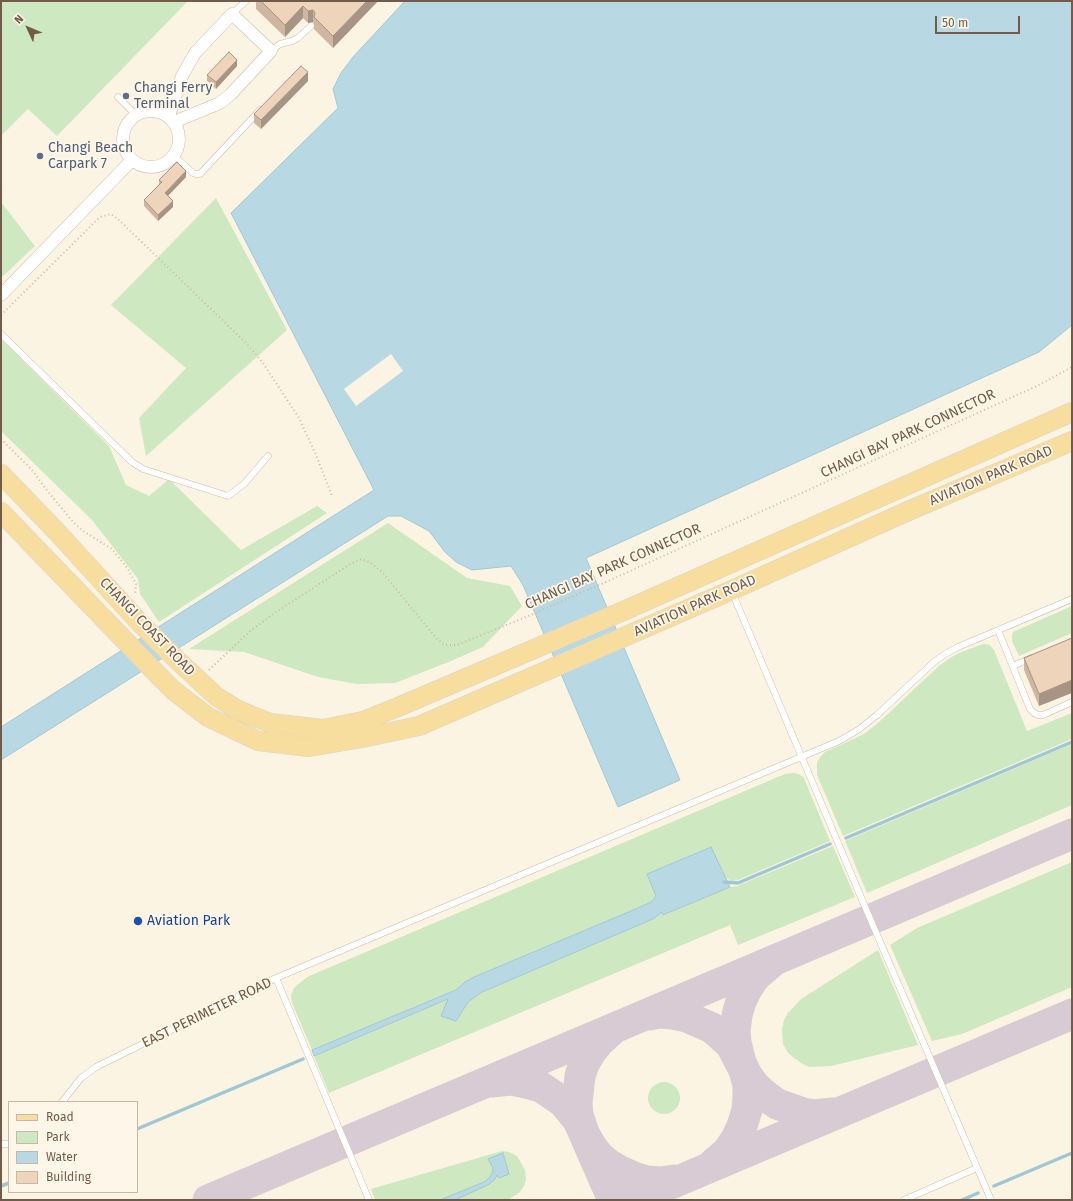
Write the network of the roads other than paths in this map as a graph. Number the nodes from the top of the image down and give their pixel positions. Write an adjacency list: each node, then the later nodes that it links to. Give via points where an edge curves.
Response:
1 (246, 1): 2 (lane)
2 (232, 14): 4 (street); 8 (street, via 195,53 182,76)
3 (311, 26): 4 (lane, via 298,38 280,44)
4 (271, 51): 8 (street, via 220,103)
5 (118, 97): 7 (lane)
6 (263, 107): 9 (lane, via 200,174 193,173)
7 (135, 114): 8 (street, via 146,110 158,111); 10 (street, via 126,124 122,137 124,150)
8 (172, 119): 9 (street, via 179,133)
9 (174, 156): 10 (street, via 165,164 154,167 142,166)
10 (132, 160): 11 (street)
11 (1, 295)
12 (1, 334): 15 (lane, via 132,462 143,469 228,496 244,484)
13 (1072, 412): 26 (main road, AVIATION PARK ROAD, via 541,646 363,721)
14 (1072, 441): 20 (main road, AVIATION PARK ROAD)
15 (268, 456)
16 (1, 474): 17 (main road, CHANGI COAST ROAD)
17 (37, 511): 19 (main road, via 29,511 20,517 17,522); 26 (main road, CHANGI COAST ROAD, via 140,623 217,697 238,710 270,723)
18 (1, 512): 19 (main road, CHANGI COAST ROAD)
19 (19, 531): 27 (main road, CHANGI COAST ROAD, via 173,690 208,717 258,741)
20 (732, 590): 27 (main road, AVIATION PARK ROAD, via 418,726); 28 (lane)
21 (1072, 599): 22 (lane)
22 (998, 630): 24 (lane); 28 (lane, via 945,654 858,730)
23 (1039, 655): 24 (lane)
24 (1013, 666): 25 (lane, via 1030,709 1034,713 1043,715)
25 (1072, 702)
26 (323, 728)
27 (309, 747)
28 (802, 757): 29 (lane); 31 (lane)
29 (276, 978): 30 (lane, EAST PERIMETER ROAD, via 96,1067 81,1078); 32 (lane, EAST PERIMETER ROAD)
30 (63, 1101)
31 (977, 1168): 33 (lane); 34 (lane)
32 (369, 1200)
33 (904, 1200)
34 (991, 1200)

